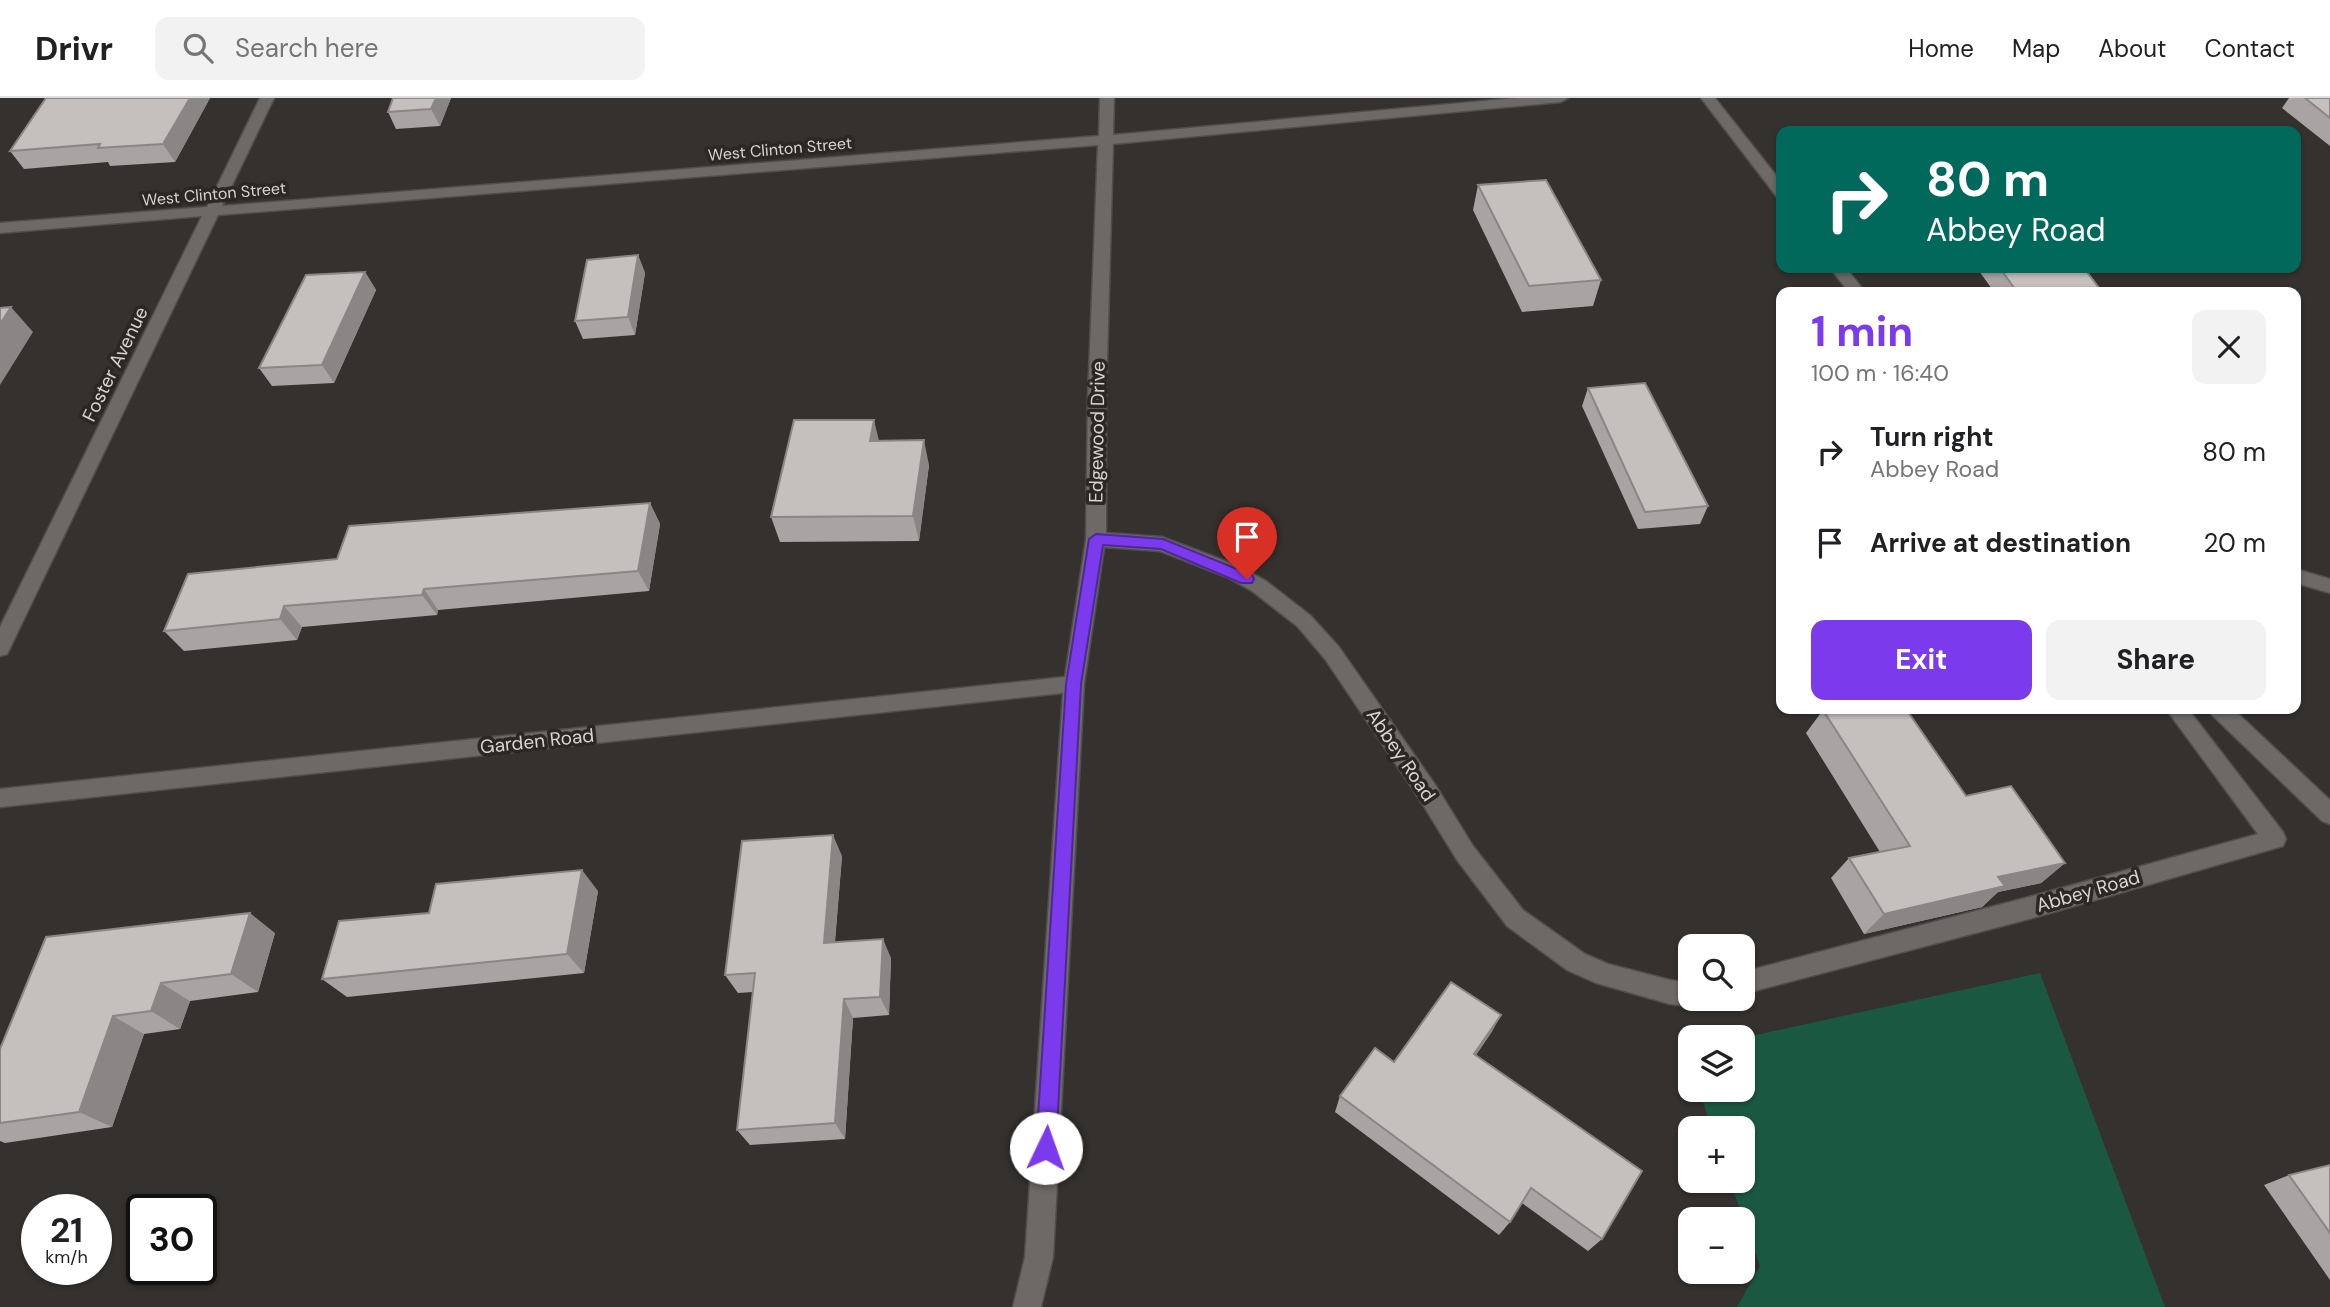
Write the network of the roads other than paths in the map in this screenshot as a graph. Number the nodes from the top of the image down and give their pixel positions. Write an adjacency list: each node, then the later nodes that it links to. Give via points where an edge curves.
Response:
1 (267, 98): 7 (street, Foster Avenue)
2 (1107, 98): 5 (street, Edgewood Drive)
3 (1561, 98): 5 (street, West Clinton Street)
4 (1708, 98): 6 (street)
5 (1106, 140): 7 (street, West Clinton Street); 11 (street, Edgewood Drive)
6 (1776, 186)
7 (212, 212): 8 (street, West Clinton Street); 14 (street, Foster Avenue)
8 (0, 229)
9 (1842, 273): 10 (street)
10 (1853, 287)
11 (1096, 539): 15 (street, Edgewood Drive); 21 (street, Abbey Road, via 1163,544 1234,572 1304,621 1332,653 1465,853 1515,918 1576,961 1605,975)
12 (2301, 577): 13 (street)
13 (2330, 586)
14 (0, 648)
15 (1073, 684): 18 (street, Garden Road); 22 (street, Edgewood Drive, via 1039,1257)
16 (2179, 714): 20 (street, Abbey Road, via 2275,839)
17 (2223, 714): 19 (street)
18 (0, 798)
19 (2330, 814)
20 (1755, 980)
21 (1678, 993)
22 (1027, 1307)

